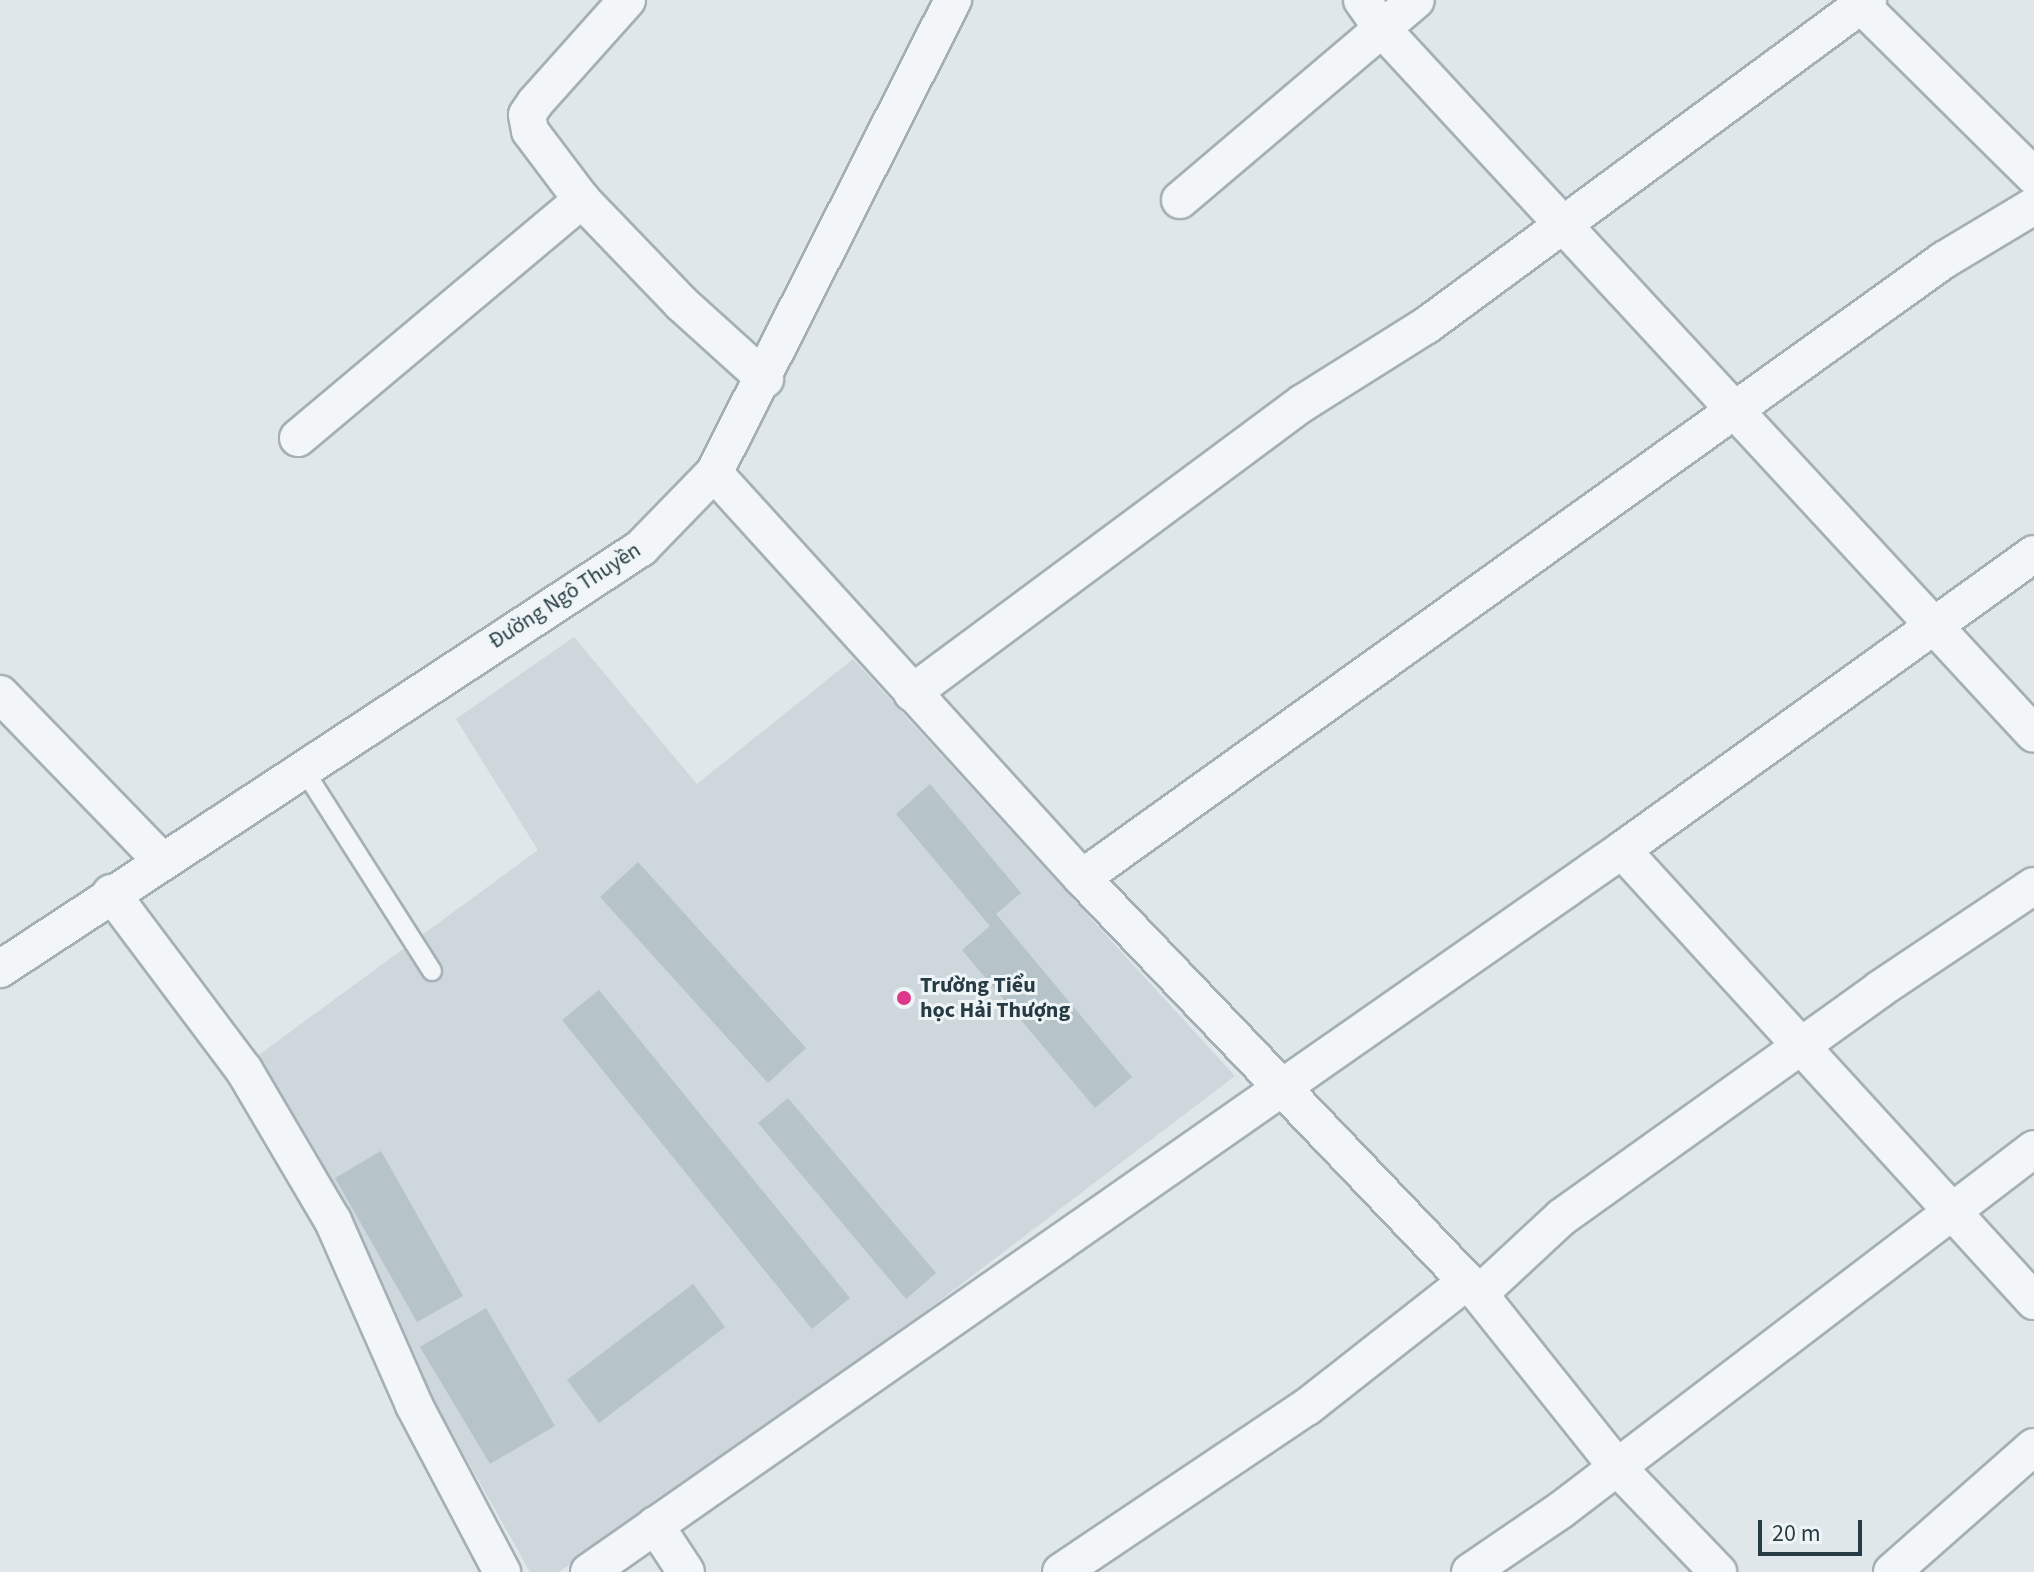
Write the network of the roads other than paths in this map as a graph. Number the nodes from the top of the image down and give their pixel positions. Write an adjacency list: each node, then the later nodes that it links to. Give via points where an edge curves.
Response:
1 (627, 0): 8 (street, via 527,115 542,152)
2 (953, 0): 12 (street, Đường Ngô Thuyền)
3 (1362, 0): 6 (street)
4 (1416, 0): 6 (street)
5 (1862, 2): 7 (street); 11 (street)
6 (1384, 31): 9 (street, via 1325,74); 11 (street)
7 (2034, 176)
8 (582, 200): 12 (street, via 682,304); 14 (street)
9 (1180, 200)
10 (2034, 206): 13 (street, via 1944,260)
11 (1565, 222): 13 (street); 18 (street, via 1427,325 1290,412)
12 (765, 379): 15 (street, Đường Ngô Thuyền)
13 (1736, 414): 17 (street); 24 (street, via 1389,654)
14 (298, 438)
15 (714, 473): 18 (street); 21 (street, Đường Ngô Thuyền, via 641,548)
16 (2034, 554): 17 (street)
17 (1934, 627): 20 (street); 22 (street)
18 (912, 693): 24 (street)
19 (0, 694): 23 (street)
20 (2034, 734)
21 (302, 767): 23 (street, Đường Ngô Thuyền); 28 (lane)
22 (1622, 850): 29 (street); 30 (street)
23 (160, 859): 26 (street, Đường Ngô Thuyền)
24 (1082, 878): 30 (street)
25 (2034, 886): 29 (street)
26 (111, 893): 27 (street, Đường Ngô Thuyền); 38 (street, via 244,1070 333,1221 414,1405)
27 (0, 969)
28 (432, 971)
29 (1798, 1047): 32 (street); 33 (street)
30 (1280, 1086): 33 (street); 37 (street)
31 (2034, 1149): 32 (street)
32 (1955, 1211): 34 (street); 36 (street)
33 (1472, 1288): 36 (street); 41 (street, via 1307,1407)
34 (2034, 1301)
35 (2034, 1447): 44 (street)
36 (1617, 1467): 42 (street); 43 (street)
37 (655, 1525): 39 (street); 40 (street)
38 (502, 1572)
39 (589, 1572)
40 (686, 1572)
41 (1061, 1572)
42 (1470, 1572)
43 (1718, 1572)
44 (1892, 1572)

